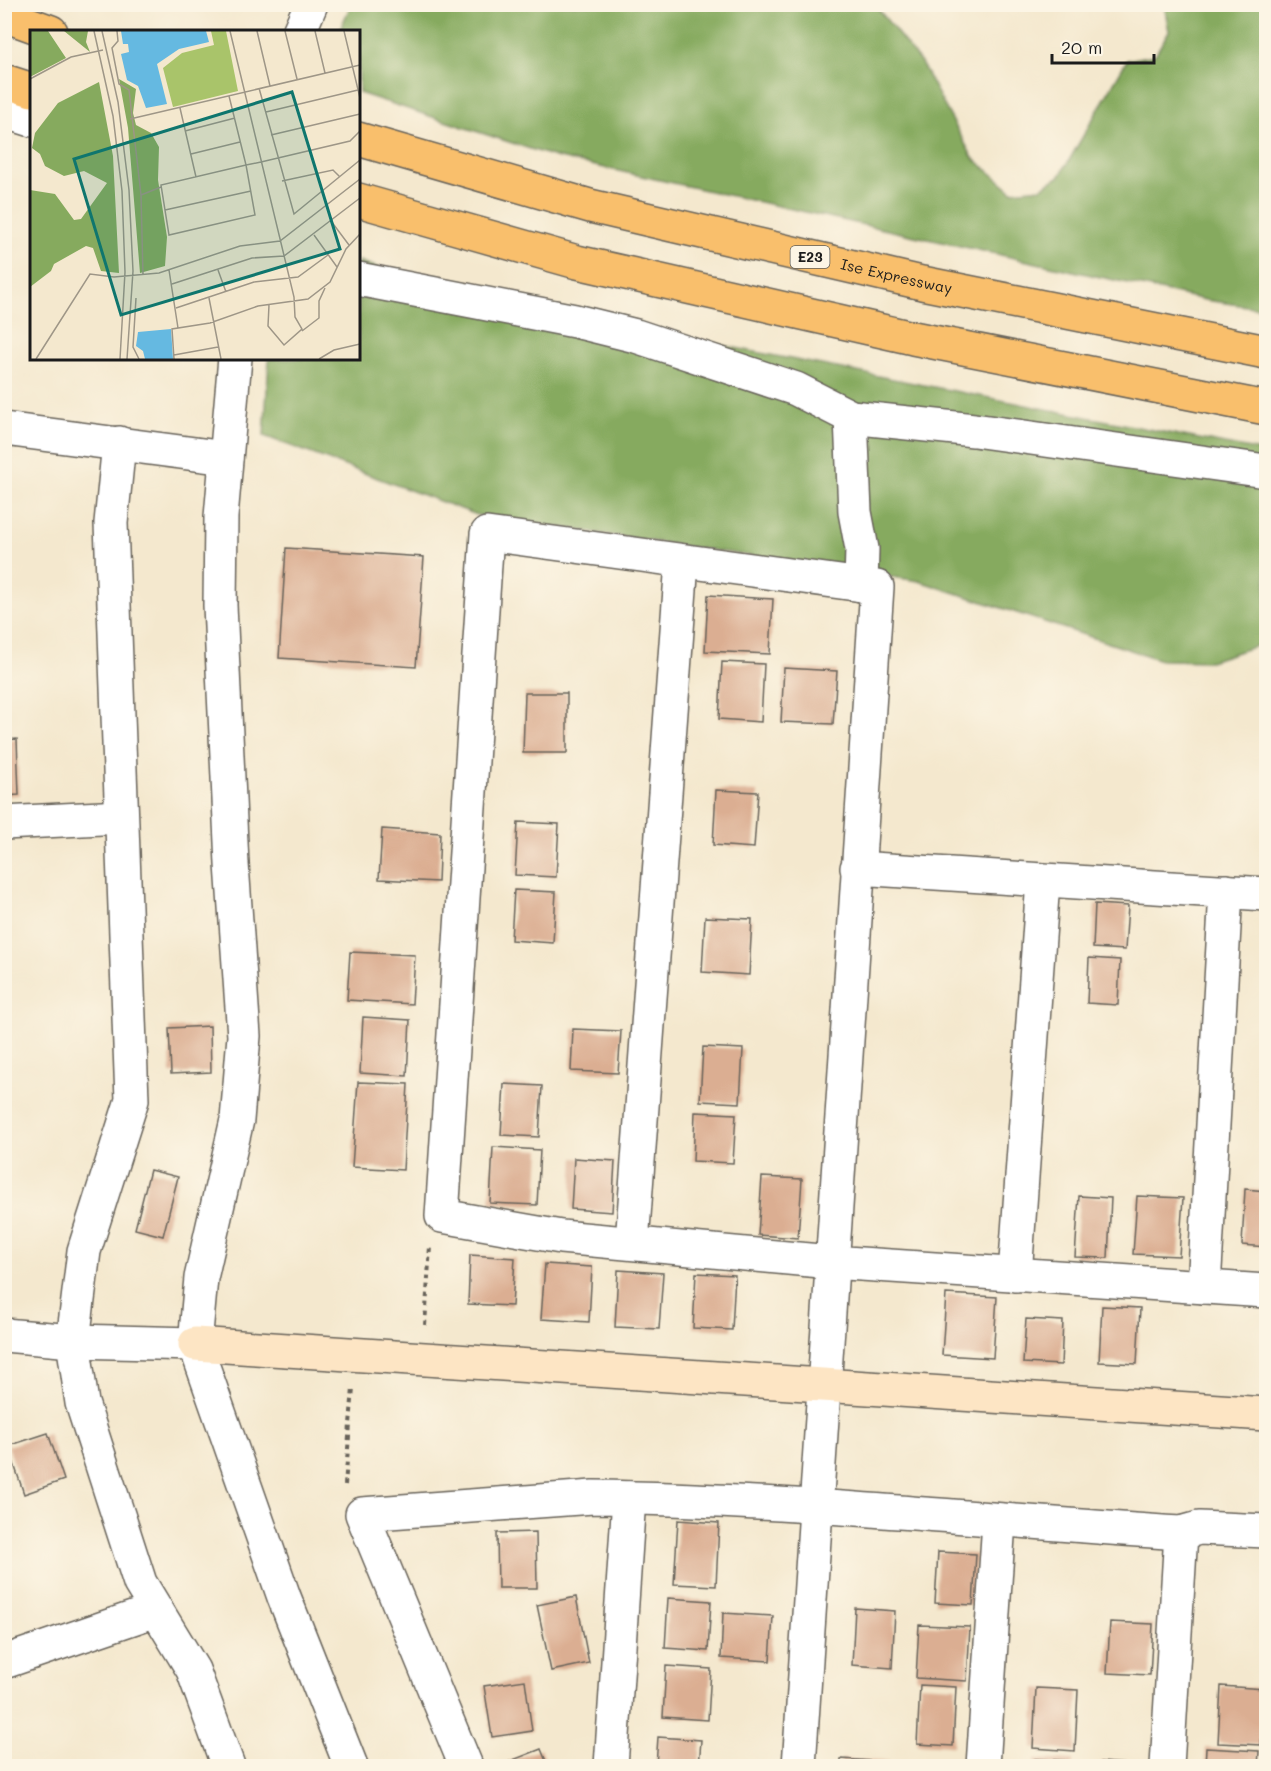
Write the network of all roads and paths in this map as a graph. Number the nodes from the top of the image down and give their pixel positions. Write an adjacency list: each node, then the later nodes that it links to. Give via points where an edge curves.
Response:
1 (311, 4): 4 (street)
2 (4, 15): 3 (highway)
3 (45, 30)
4 (300, 30)
5 (4, 81): 6 (highway)
6 (30, 89)
7 (4, 111): 8 (street)
8 (30, 119)
9 (360, 140): 12 (highway, Ise Expressway / E23, via 590,206 922,283)
10 (360, 201): 14 (highway, via 589,265 913,338)
11 (360, 279): 15 (street, via 636,336 796,389)
12 (1266, 352)
13 (235, 360): 18 (street)
14 (1266, 408)
15 (851, 417): 19 (street); 21 (street, via 855,512 862,549)
16 (4, 429): 17 (street)
17 (119, 443): 18 (street); 22 (street, via 111,523)
18 (226, 458): 37 (street, via 220,605 244,1036 237,1120 201,1278)
19 (1266, 471)
20 (682, 562): 21 (street); 28 (street, via 487,534); 29 (street)
21 (861, 585): 24 (street, via 877,587)
22 (121, 817): 23 (street); 36 (street, via 132,1100 84,1251)
23 (4, 823)
24 (857, 868): 25 (street); 30 (street)
25 (1043, 881): 26 (street); 31 (street)
26 (1226, 891): 27 (street); 32 (street)
27 (1266, 894)
28 (442, 1216): 29 (street, via 561,1237); 34 (path, via 431,1230)
29 (632, 1243): 30 (street)
30 (831, 1262): 31 (street); 39 (street)
31 (1015, 1275): 32 (street)
32 (1204, 1287): 33 (street)
33 (1266, 1291)
34 (425, 1328)
35 (4, 1335): 36 (street)
36 (73, 1341): 37 (street); 47 (street, via 82,1403 140,1583)
37 (195, 1344): 39 (street); 50 (street, via 284,1597)
38 (353, 1377): 43 (path, via 345,1497)
39 (821, 1385): 40 (street); 42 (street)
40 (1266, 1414)
41 (629, 1498): 42 (street); 43 (street, via 593,1497); 52 (street)
42 (815, 1507): 44 (street); 53 (street)
43 (362, 1514): 51 (street)
44 (999, 1521): 46 (street); 54 (street)
45 (1266, 1531): 46 (street, via 1199,1528)
46 (1181, 1533): 55 (street)
47 (156, 1610): 48 (street); 49 (street, via 193,1670)
48 (4, 1662)
49 (228, 1767)
50 (351, 1767)
51 (466, 1767)
52 (610, 1767)
53 (799, 1767)
54 (983, 1767)
55 (1167, 1767)

